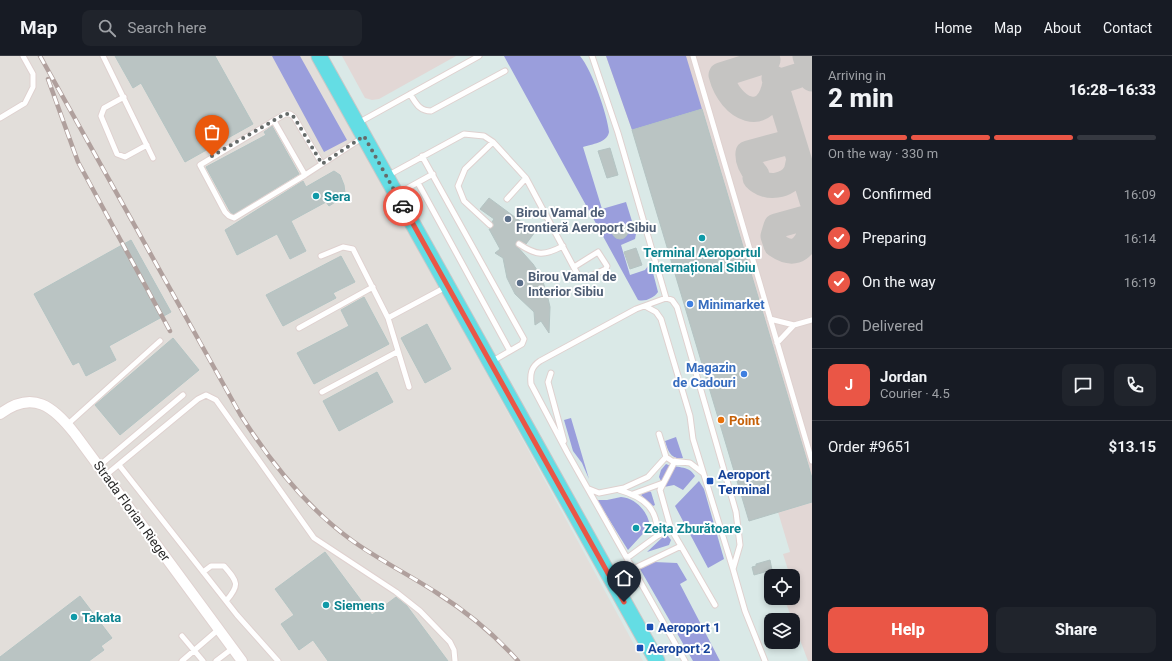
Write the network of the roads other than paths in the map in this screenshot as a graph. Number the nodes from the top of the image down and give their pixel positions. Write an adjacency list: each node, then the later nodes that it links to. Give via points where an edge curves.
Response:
1 (23, 56): 10 (lane, via 33,74 33,86 25,103)
2 (103, 56): 9 (lane)
3 (319, 56): 12 (main road)
4 (479, 56): 8 (lane)
5 (593, 56): 32 (lane)
6 (693, 56): 35 (lane)
7 (506, 71): 8 (lane, via 431,111 417,106)
8 (410, 94): 12 (lane)
9 (124, 97): 14 (lane); 14 (lane, via 104,108 100,116 117,154 125,157)
10 (0, 118)
11 (274, 121): 17 (lane, via 285,114 294,117); 19 (lane); 19 (lane, via 201,162 201,169 225,212 234,218)
12 (360, 130): 17 (lane); 20 (main road)
13 (493, 142): 15 (lane, via 484,136 464,134); 21 (lane); 25 (lane, via 465,169 458,186 464,201)
14 (147, 145): 16 (lane)
15 (422, 156): 18 (lane); 20 (lane)
16 (153, 158)
17 (322, 164): 19 (lane)
18 (433, 174): 22 (lane); 41 (lane, via 522,333 522,344)
19 (305, 175)
20 (386, 176): 23 (main road)
21 (526, 178): 24 (lane); 27 (lane)
22 (418, 183): 23 (lane); 41 (lane)
23 (396, 194): 30 (main road)
24 (508, 199)
25 (490, 225)
26 (519, 244): 27 (lane, via 540,254 548,254)
27 (563, 246): 29 (lane)
28 (321, 256): 31 (lane, via 343,247 353,249)
29 (574, 267): 29 (lane, via 598,252 607,266 606,269 585,279 579,278)
30 (448, 286): 34 (lane); 43 (main road)
31 (373, 287): 34 (lane); 38 (lane)
32 (666, 298): 33 (lane); 68 (lane, via 672,300 677,307 736,512 740,545)
33 (645, 306): 51 (lane, via 533,365 531,384); 57 (lane, via 662,319)
34 (388, 318): 42 (lane)
35 (770, 319): 37 (lane); 40 (lane)
36 (812, 320): 37 (lane)
37 (794, 325): 40 (lane)
38 (299, 328)
39 (160, 340): 49 (lane)
40 (777, 343): 54 (lane)
41 (510, 351): 43 (lane)
42 (398, 352): 45 (lane); 46 (lane)
43 (490, 362): 82 (main road)
44 (552, 373): 51 (lane, via 548,382 549,390)
45 (409, 387)
46 (322, 392)
47 (183, 395): 56 (lane)
48 (0, 414): 49 (street, Strada Florian Rieger, via 18,405 36,402 50,408)
49 (68, 424): 56 (street, Strada Florian Rieger)
50 (659, 434): 52 (lane)
51 (567, 452): 60 (lane)
52 (666, 457): 53 (lane); 61 (lane, via 648,478)
53 (675, 461): 57 (lane, via 690,463); 59 (lane)
54 (812, 461)
55 (120, 464): 58 (lane); 69 (lane); 81 (lane, via 198,399 206,395 216,400 314,538 396,592 420,611 450,642)
56 (99, 466): 58 (street, Strada Florian Rieger)
57 (704, 474): 68 (lane)
58 (106, 475): 72 (street, Strada Florian Rieger)
59 (663, 482): 62 (lane); 63 (lane, via 660,497)
60 (588, 488): 61 (lane, via 599,493); 66 (lane)
61 (618, 489): 62 (lane)
62 (633, 494): 64 (lane, via 647,504 655,517 658,523)
63 (671, 529): 64 (lane); 65 (lane)
64 (657, 536): 66 (lane)
65 (681, 546): 67 (lane); 71 (lane)
66 (627, 558): 67 (lane)
67 (633, 569): 83 (lane)
68 (733, 570): 84 (lane)
69 (202, 572): 70 (lane); 70 (lane, via 211,566 224,566 234,577 235,590)
70 (226, 601): 80 (lane)
71 (715, 605)
72 (219, 629): 74 (street, Strada Florian Rieger); 75 (lane)
73 (182, 636): 75 (lane)
74 (233, 648): 78 (lane); 79 (street, Strada Florian Rieger)
75 (195, 651): 76 (lane); 77 (lane)
76 (182, 661)
77 (203, 661)
78 (216, 661)
79 (242, 661)
80 (278, 661)
81 (455, 661)
82 (657, 661)
83 (685, 661)
84 (764, 661)

